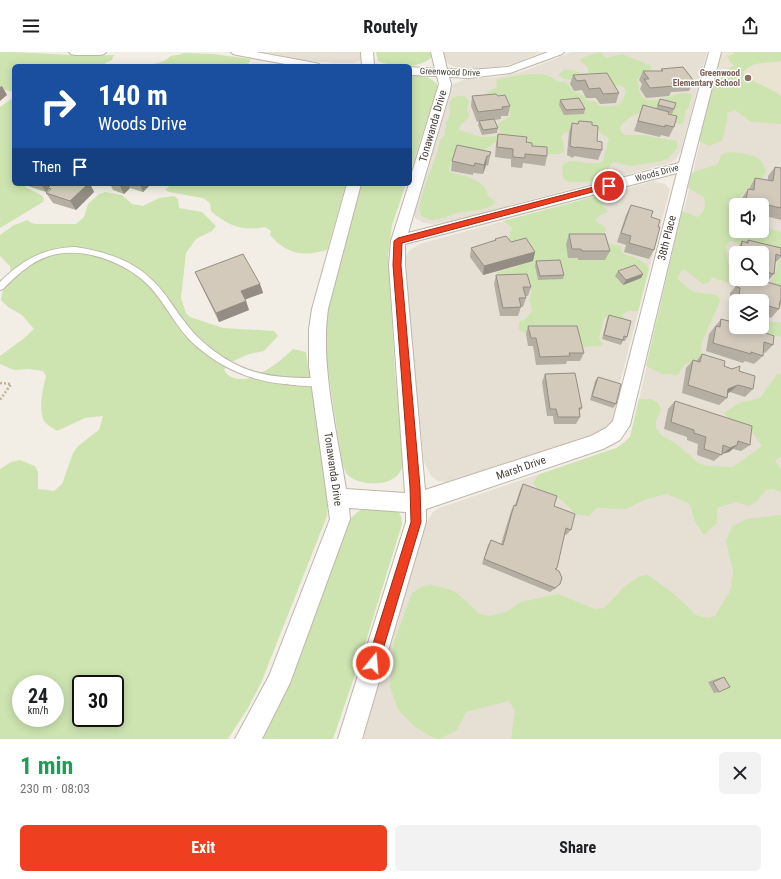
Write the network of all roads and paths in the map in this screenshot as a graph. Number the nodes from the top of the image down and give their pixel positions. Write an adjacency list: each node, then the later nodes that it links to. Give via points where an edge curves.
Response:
1 (75, 52): 2 (street)
2 (100, 52)
3 (237, 52): 8 (street)
4 (367, 52): 9 (street)
5 (436, 52): 11 (street, Tonawanda Drive)
6 (558, 52): 11 (street, Greenwood Drive, via 510,70 486,74)
7 (715, 52): 12 (street, 38th Place)
8 (304, 64)
9 (368, 64)
10 (412, 71): 11 (street, Greenwood Drive)
11 (442, 73): 14 (street, Tonawanda Drive, via 444,91)
12 (685, 166): 14 (street, Woods Drive); 19 (street, 38th Place)
13 (353, 186): 16 (street, Tonawanda Drive, via 320,309 317,329)
14 (398, 241): 21 (street, Tonawanda Drive, via 397,265)
15 (0, 287): 16 (lane, via 27,262 53,251 82,250 99,254 131,268 147,280 200,345 234,368 266,379)
16 (321, 382): 20 (street, Tonawanda Drive)
17 (0, 383): 18 (path, via 10,384)
18 (0, 400)
19 (621, 425): 21 (street, Marsh Drive, via 613,434 596,443)
20 (338, 498): 21 (street); 22 (street, Tonawanda Drive, via 340,519 335,534 278,683)
21 (416, 503): 23 (street, Tonawanda Drive, via 416,522)
22 (247, 739)
23 (350, 739)

